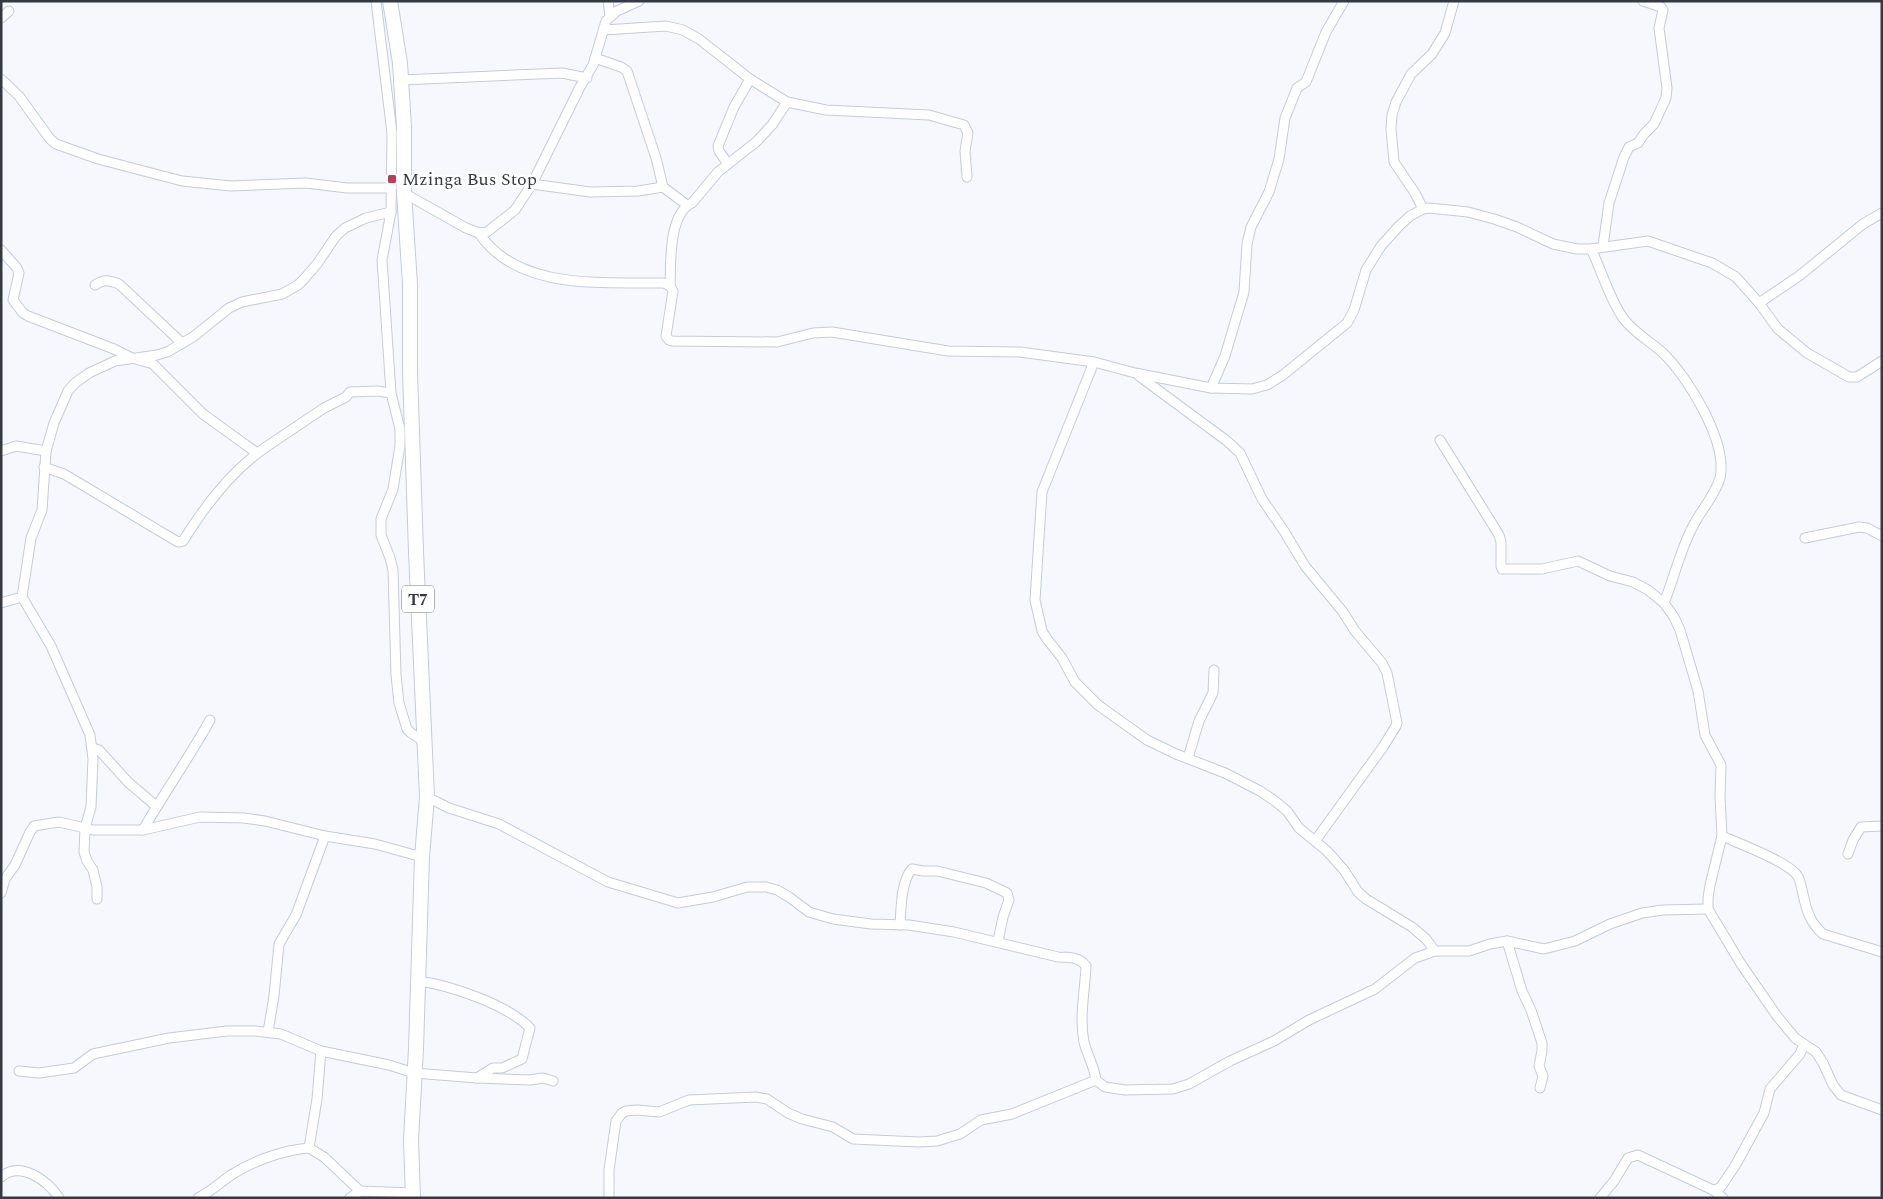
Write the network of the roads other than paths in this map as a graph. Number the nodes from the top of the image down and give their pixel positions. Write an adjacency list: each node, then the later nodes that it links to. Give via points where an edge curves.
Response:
1 (376, 1): 22 (street)
2 (390, 1): 16 (highway, T7)
3 (608, 1): 9 (street)
4 (639, 1): 9 (street)
5 (1344, 1): 39 (street, via 1326,32 1306,82 1297,88 1285,118 1280,159 1269,192 1251,227 1244,292)
6 (1454, 1): 24 (street, via 1445,33 1432,54 1411,74 1392,115 1394,162 1415,192)
7 (1643, 1): 28 (street, via 1661,6 1663,10 1659,28 1666,98 1654,124 1638,143 1629,147 1624,157 1609,203)
8 (9, 11): 10 (street)
9 (610, 16): 11 (street)
10 (1, 18)
11 (604, 30): 12 (street); 14 (street, via 666,26 683,30)
12 (595, 58): 13 (street); 21 (street, via 627,71)
13 (587, 78): 16 (street, via 562,73); 20 (street)
14 (750, 78): 17 (street); 18 (street, via 718,146)
15 (1, 79): 22 (street, via 19,96 56,144 98,159 182,181 231,186 306,183)
16 (401, 80): 22 (highway, T7, via 404,127)
17 (787, 102): 18 (street, via 756,142); 19 (street, via 826,110 929,115 964,125 968,134 965,151)
18 (728, 164): 23 (street)
19 (967, 177)
20 (532, 184): 21 (street, via 590,192); 27 (street, via 515,210 487,232)
21 (663, 187): 23 (street)
22 (398, 191): 25 (street); 27 (street); 53 (highway, T7, via 410,284 410,372)
23 (688, 205): 32 (street, via 671,239)
24 (1422, 209): 29 (street, via 1468,212 1517,227 1553,244); 39 (street, via 1399,226 1381,246 1366,270 1354,310 1346,323 1267,385 1252,389)
25 (391, 212): 34 (street, via 366,218 345,228 298,285 282,294 229,308); 40 (street, via 382,260)
26 (1882, 213): 33 (street)
27 (479, 233): 32 (street, via 505,260 549,278 664,283)
28 (1602, 246): 29 (street); 33 (street, via 1648,241 1712,263 1736,277)
29 (1591, 249): 50 (street, via 1622,316 1632,329 1664,355 1706,412 1720,459 1716,489 1691,528)
30 (1, 250): 35 (street, via 18,268 20,276 13,300 23,313)
31 (96, 285): 34 (street, via 102,280 119,284)
32 (670, 286): 37 (street, via 673,291 666,336 672,341 777,342 832,332 948,351 1020,352)
33 (1759, 303): 36 (street, via 1778,329 1807,353 1849,377 1857,377)
34 (182, 343): 35 (street, via 157,356)
35 (132, 358): 43 (street, via 115,361 75,383 54,423); 44 (street, via 153,364 203,414)
36 (1882, 361)
37 (1094, 362): 38 (street); 55 (street, via 1042,492 1035,600 1039,619 1047,639 1069,673 1098,705 1147,740)
38 (1135, 373): 39 (street); 63 (street, via 1235,448 1304,566 1343,612 1387,673 1396,726)
39 (1211, 388)
40 (391, 393): 44 (street, via 350,392); 53 (street, via 400,429 400,446 393,489 381,519 381,535 392,570 399,703 407,729)
41 (1440, 440): 50 (street, via 1499,536 1502,569 1542,570 1578,561 1610,576 1633,582)
42 (1, 451): 43 (street, via 16,446)
43 (46, 451): 45 (street)
44 (257, 453): 45 (street, via 206,505 183,541 178,542 64,474)
45 (44, 467): 48 (street, via 42,510 31,538)
46 (1882, 536): 47 (street, via 1859,527)
47 (1805, 538)
48 (22, 597): 49 (street); 54 (street, via 51,646 87,726)
49 (1, 603)
50 (1664, 603): 62 (street, via 1680,630 1698,691 1705,735 1721,765)
51 (1214, 670): 55 (street, via 1213,693 1199,721)
52 (210, 720): 57 (street)
53 (423, 741): 56 (highway, T7)
54 (93, 748): 57 (street, via 99,750 128,782); 59 (street, via 91,807)
55 (1188, 758): 63 (street, via 1260,791 1287,811 1299,828)
56 (427, 797): 65 (highway, T7); 69 (street, via 449,808 499,824 608,882 678,903 747,887 766,887 777,890 818,915)
57 (156, 806): 60 (street)
58 (1882, 826): 64 (street, via 1860,827)
59 (85, 828): 60 (street); 66 (street, via 59,822 34,826 5,879); 67 (street, via 84,852 93,870)
60 (143, 830): 61 (street, via 200,817 244,818)
61 (325, 836): 65 (street, via 374,844); 75 (street, via 296,915 279,944)
62 (1722, 836): 68 (street); 73 (street, via 1786,866 1796,874 1809,918 1823,934)
63 (1316, 841): 72 (street, via 1344,870 1358,892 1412,927)
64 (1848, 854)
65 (422, 858): 74 (highway, T7)
66 (1, 893)
67 (97, 899)
68 (1708, 909): 71 (street, via 1642,913 1575,941 1544,949); 76 (street, via 1777,1016)
69 (900, 925): 70 (street); 70 (street, via 902,896 909,873 912,869 937,871 986,883 1007,893 1009,900)
70 (998, 941): 81 (street, via 1084,962 1083,1036)
71 (1507, 942): 72 (street, via 1469,951); 83 (street, via 1542,1043)
72 (1435, 951): 81 (street, via 1416,958 1375,989 1189,1084 1174,1089 1125,1090 1105,1087)
73 (1882, 952)
74 (418, 981): 79 (highway, T7); 80 (street, via 478,997 530,1028 522,1059 502,1068 493,1068)
75 (268, 1032): 77 (street, via 281,1034); 78 (street, via 227,1031 169,1038 93,1054 74,1068)
76 (1804, 1044): 84 (street, via 1816,1052 1841,1095); 87 (street, via 1800,1054 1770,1089 1764,1113 1735,1166 1720,1188)
77 (321, 1051): 79 (street, via 389,1064); 85 (street)
78 (19, 1071)
79 (414, 1073): 80 (street); 89 (highway, T7)
80 (477, 1078): 82 (street, via 542,1078)
81 (1096, 1080): 93 (street, via 1012,1114 981,1120 960,1134 937,1141 853,1139 833,1126 802,1119 767,1099 756,1097 689,1100 659,1112 626,1110 616,1121 608,1170)
82 (553, 1081)
83 (1540, 1088)
84 (1882, 1110)
85 (309, 1148): 88 (street, via 318,1152); 91 (street, via 263,1160 232,1174)
86 (1, 1176): 90 (street, via 15,1170 39,1177)
87 (1713, 1190): 94 (street, via 1638,1155 1628,1158); 95 (street)
88 (360, 1191): 89 (street); 92 (street)
89 (413, 1195)
90 (59, 1198)
91 (198, 1198)
92 (350, 1198)
93 (609, 1198)
94 (1600, 1198)
95 (1723, 1198)

